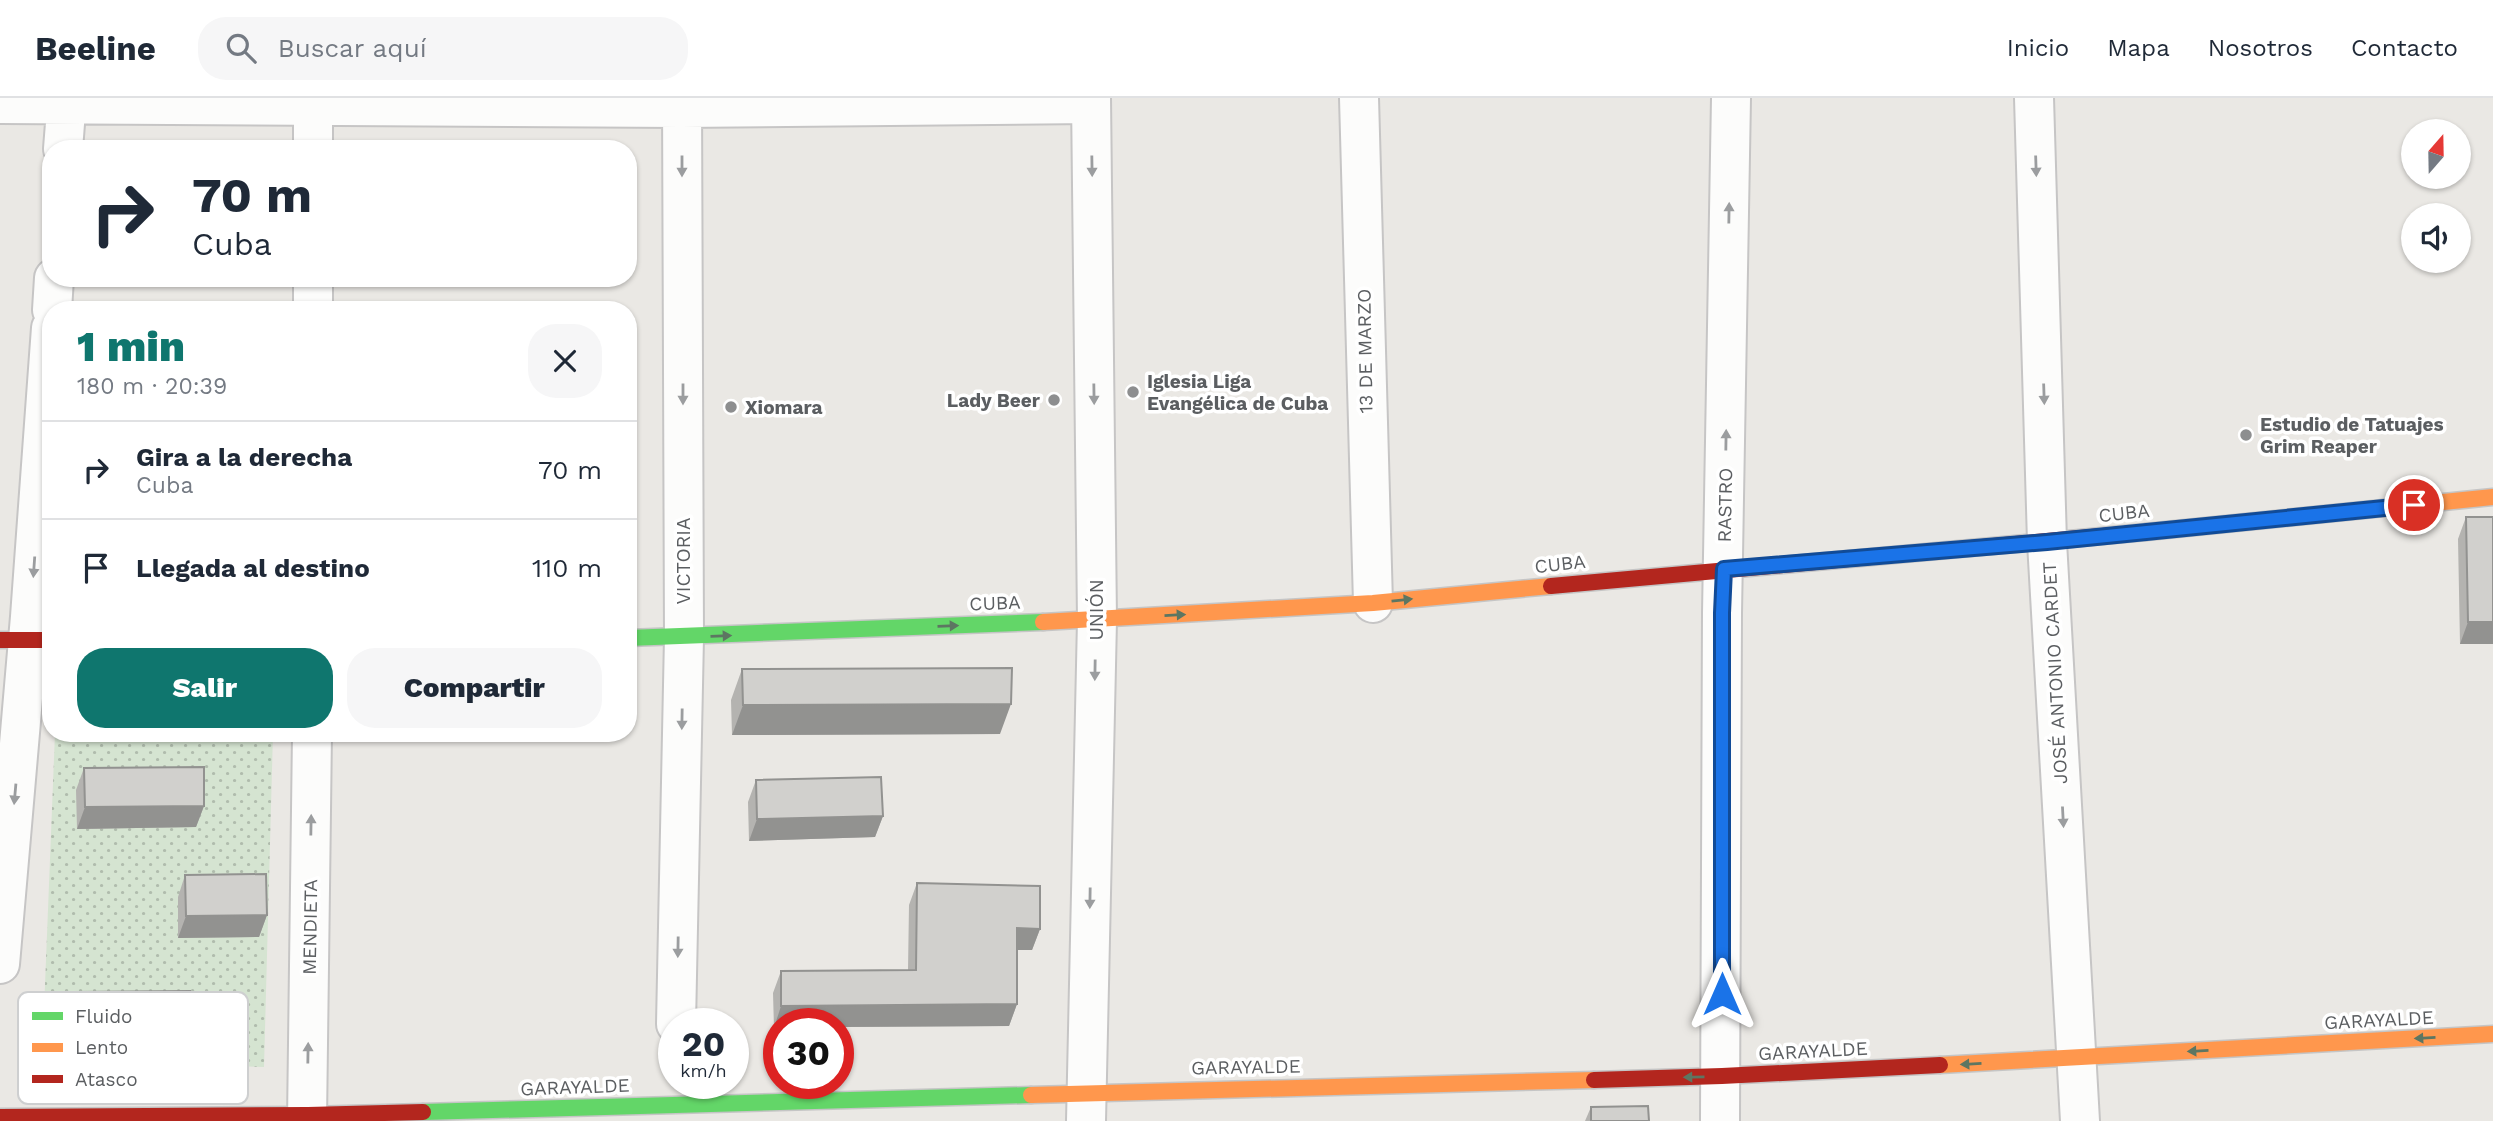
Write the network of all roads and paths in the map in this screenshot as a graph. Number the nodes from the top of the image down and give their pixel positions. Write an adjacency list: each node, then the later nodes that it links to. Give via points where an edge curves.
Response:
1 (1359, 98): 15 (street, 13 DE MARZO)
2 (1731, 98): 14 (street, RASTRO, one-way to 2)
3 (2034, 98): 13 (street, JOSÉ ANTONIO CARDET, one-way to 13)
4 (67, 101): 5 (street); 8 (street); 9 (street)
5 (313, 101): 7 (street); 10 (street)
6 (1091, 101): 7 (street); 16 (street, UNIÓN, one-way to 16)
7 (681, 103): 17 (street, VICTORIA, one-way to 17)
8 (0, 104)
9 (64, 140)
10 (313, 140)
11 (42, 440): 19 (street, one-way to 19)
12 (2493, 496): 13 (street, CUBA)
13 (2047, 542): 14 (street, CUBA); 24 (street, JOSÉ ANTONIO CARDET, one-way to 24)
14 (1724, 569): 15 (street, CUBA, one-way to 14); 25 (street, RASTRO)
15 (1373, 603): 16 (street, CUBA, one-way to 15)
16 (1097, 620): 17 (street, CUBA, one-way to 16); 27 (street, UNIÓN, one-way to 27)
17 (684, 637): 18 (street, CUBA); 22 (street, VICTORIA, one-way to 22)
18 (637, 638)
19 (26, 640): 21 (street, one-way to 21)
20 (312, 742): 29 (street, MENDIETA, one-way to 20)
21 (0, 964)
22 (676, 1008)
23 (2493, 1034): 24 (street, GARAYALDE, one-way to 24)
24 (2078, 1059): 25 (street, GARAYALDE, one-way to 25); 31 (street, JOSÉ ANTONIO CARDET)
25 (1722, 1076): 27 (street, GARAYALDE, one-way to 27); 30 (street, RASTRO)
26 (675, 1103): 27 (street, GARAYALDE); 29 (street, GARAYALDE)
27 (1086, 1106)
28 (0, 1117): 29 (street, GARAYALDE)
29 (307, 1118)
30 (1720, 1121)
31 (2080, 1121)

